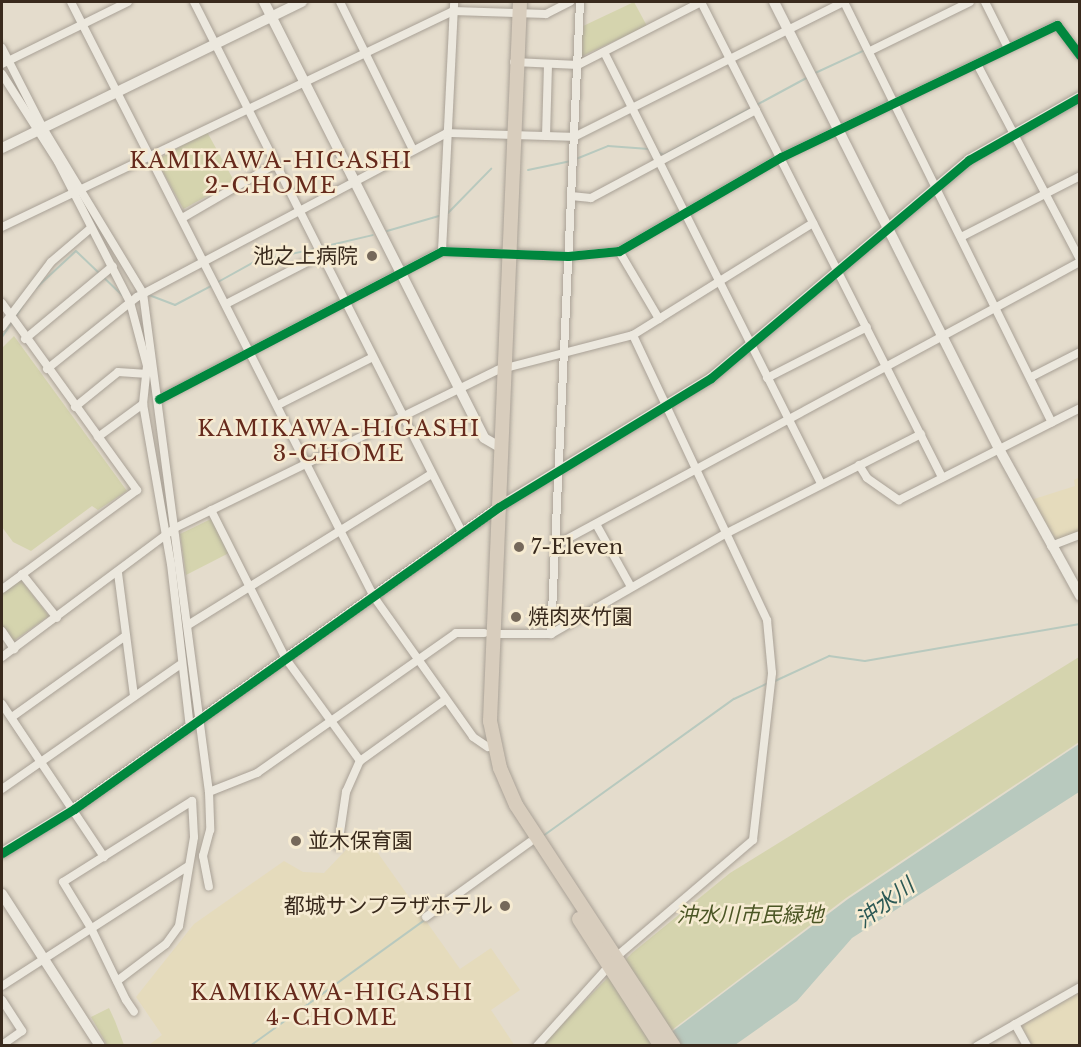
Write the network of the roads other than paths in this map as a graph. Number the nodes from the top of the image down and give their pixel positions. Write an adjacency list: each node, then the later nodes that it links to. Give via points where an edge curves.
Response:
1 (71, 2): 18 (street)
2 (128, 2): 18 (street)
3 (194, 2): 20 (street)
4 (264, 2): 17 (street)
5 (302, 2): 17 (street)
6 (340, 2): 26 (street)
7 (454, 2): 16 (street)
8 (570, 2): 15 (street, via 546,14)
9 (580, 2): 32 (street)
10 (701, 2): 25 (street); 27 (street)
11 (774, 2): 19 (street)
12 (844, 2): 19 (street); 22 (street)
13 (970, 2): 22 (street)
14 (985, 2): 23 (street)
15 (517, 7): 16 (street); 29 (highway)
16 (453, 11): 26 (street); 43 (street)
17 (272, 17): 20 (street); 34 (street)
18 (83, 24): 28 (street); 35 (street)
19 (788, 30): 27 (street); 41 (street)
20 (214, 44): 35 (street); 38 (street)
21 (2, 48): 28 (street)
22 (868, 48): 37 (street)
23 (1008, 48): 24 (street, via 1062,25); 31 (street)
24 (1078, 51)
25 (604, 52): 32 (street); 39 (street)
26 (365, 53): 34 (street); 49 (street)
27 (731, 60): 39 (street); 40 (street)
28 (5, 62): 42 (street)
29 (514, 62): 30 (street); 45 (highway)
30 (548, 64): 32 (street); 46 (street)
31 (977, 64): 37 (street); 44 (street)
32 (578, 65): 47 (street)
33 (2, 74): 42 (street)
34 (304, 81): 38 (street); 55 (street)
35 (118, 92): 42 (street); 50 (street)
36 (1080, 97): 44 (street)
37 (894, 102): 41 (street); 56 (street)
38 (247, 109): 50 (street); 53 (street)
39 (632, 110): 47 (street); 52 (street)
40 (756, 110): 51 (street); 52 (street)
41 (837, 128): 51 (street); 65 (street)
42 (41, 129): 48 (street); 57 (street); 58 (street)
43 (447, 133): 45 (street); 49 (street); 70 (street)
44 (1013, 133): 56 (street); 59 (street)
45 (511, 135): 46 (street); 72 (highway)
46 (546, 136): 47 (street)
47 (574, 137): 60 (street)
48 (2, 148)
49 (413, 150): 55 (street)
50 (151, 155): 57 (street); 63 (street)
51 (780, 157): 62 (street); 64 (street)
52 (657, 160): 60 (street, via 591,198); 62 (street)
53 (275, 164): 61 (street); 63 (street)
54 (1080, 176): 59 (street)
55 (354, 181): 61 (street); 78 (street)
56 (936, 187): 65 (street); 68 (street)
57 (83, 188): 58 (street); 80 (street)
58 (72, 191): 66 (street); 67 (street)
59 (1046, 194): 68 (street); 75 (street)
60 (571, 196): 73 (street)
61 (298, 210): 71 (street); 74 (street)
62 (684, 213): 69 (street); 79 (street)
63 (184, 216): 74 (street)
64 (813, 223): 77 (street); 79 (street)
65 (887, 227): 77 (street); 91 (street)
66 (2, 228)
67 (91, 228): 76 (street); 86 (street, via 51,262)
68 (961, 237): 85 (street)
69 (619, 251): 73 (street); 87 (street)
70 (442, 252): 72 (street); 78 (street)
71 (321, 255): 81 (street); 84 (street)
72 (505, 255): 73 (street); 100 (highway)
73 (568, 256): 95 (street)
74 (204, 261): 80 (street); 84 (street)
75 (1080, 261): 85 (street)
76 (113, 266): 82 (street); 92 (street)
77 (838, 272): 89 (street); 93 (street)
78 (400, 273): 81 (street); 104 (street)
79 (718, 281): 87 (street); 93 (street)
80 (143, 293): 82 (street); 105 (street)
81 (344, 300): 94 (street); 97 (street)
82 (130, 302): 99 (street); 101 (street, via 147,366)
83 (2, 303): 86 (street)
84 (226, 304): 94 (street)
85 (996, 308): 91 (street); 102 (street)
86 (9, 317): 88 (street); 92 (street)
87 (659, 319): 90 (street)
88 (2, 327)
89 (867, 327): 98 (street); 103 (street)
90 (633, 335): 95 (street); 109 (street)
91 (943, 338): 98 (street); 117 (street)
92 (25, 339): 99 (street)
93 (751, 346): 103 (street); 109 (street)
94 (248, 348): 105 (street); 107 (street)
95 (563, 352): 100 (street); 123 (street)
96 (1080, 352): 102 (street)
97 (373, 357): 107 (street); 111 (street)
98 (888, 368): 112 (street); 114 (street)
99 (47, 369): 108 (street)
100 (501, 369): 104 (street); 116 (highway)
101 (144, 374): 106 (street); 108 (street, via 118,372)
102 (1030, 377): 113 (street)
103 (767, 378): 112 (street)
104 (459, 389): 111 (street); 116 (street)
105 (159, 399): 119 (street)
106 (143, 404): 115 (street); 118 (street)
107 (278, 405): 120 (street)
108 (75, 407): 115 (street)
109 (666, 407): 122 (street); 123 (street)
110 (1080, 408): 113 (street)
111 (403, 416): 120 (street); 124 (street)
112 (787, 420): 122 (street); 126 (street)
113 (1052, 422): 117 (street)
114 (921, 434): 121 (street); 125 (street)
115 (98, 437): 139 (street, via 137,490)
116 (498, 447): 128 (highway)
117 (999, 449): 125 (street); 137 (street)
118 (150, 457): 119 (street); 135 (street)
119 (167, 457): 130 (street)
120 (306, 464): 127 (street); 131 (street)
121 (859, 465): 125 (street, via 867,478 899,500); 126 (street)
122 (693, 468): 129 (street); 133 (street)
123 (558, 472): 128 (street); 136 (street)
124 (432, 474): 131 (street); 132 (street)
125 (942, 477)
126 (821, 484): 133 (street)
127 (212, 510): 130 (street); 140 (street)
128 (495, 511): 132 (street); 148 (highway)
129 (596, 524): 136 (street); 141 (street)
130 (175, 528): 135 (street); 146 (street)
131 (340, 530): 140 (street); 144 (street)
132 (463, 534): 144 (street)
133 (725, 534): 141 (street); 178 (street, via 767,620 772,673 753,840)
134 (1080, 536): 137 (street)
135 (164, 540): 138 (street); 155 (street)
136 (554, 546): 149 (street)
137 (1051, 546): 143 (street)
138 (118, 573): 145 (street); 150 (street)
139 (22, 574): 142 (street); 145 (street)
140 (248, 586): 146 (street); 153 (street)
141 (631, 587): 149 (street)
142 (2, 589)
143 (1080, 596)
144 (374, 597): 153 (street); 154 (street)
145 (57, 618): 151 (street)
146 (188, 625): 161 (street)
147 (2, 632): 151 (street)
148 (488, 633): 149 (street); 154 (street, via 456,633); 162 (highway, via 482,707); 178 (highway, via 490,721 507,788)
149 (551, 634)
150 (124, 637): 156 (street); 159 (street)
151 (14, 649): 152 (street)
152 (2, 657)
153 (286, 659): 160 (street); 161 (street)
154 (417, 659): 157 (street); 160 (street)
155 (180, 665): 156 (street); 161 (street)
156 (134, 696): 163 (street)
157 (446, 700): 162 (street, via 473,737); 164 (street)
158 (2, 704): 159 (street)
159 (12, 717): 163 (street)
160 (330, 721): 164 (street); 166 (street, via 257,773)
161 (193, 724): 166 (street); 167 (street)
162 (488, 747): 168 (highway, via 505,798)
163 (43, 760): 165 (street); 167 (street)
164 (360, 761): 169 (street, via 346,792)
165 (2, 789)
166 (209, 792): 173 (street, via 203,856)
167 (74, 809): 170 (street); 171 (street)
168 (530, 842): 175 (street); 178 (highway)
169 (338, 846)
170 (2, 853)
171 (104, 857): 172 (street, via 192,801 194,837); 176 (street, via 63,882)
172 (188, 866): 176 (street); 179 (street, via 179,926 166,944)
173 (209, 886)
174 (2, 894): 177 (street)
175 (426, 916)
176 (91, 928): 177 (street); 179 (street)
177 (43, 958): 180 (street); 186 (street)
178 (615, 966): 187 (street); 188 (highway); 189 (highway)
179 (118, 984): 183 (street)
180 (2, 986)
181 (1080, 987): 184 (street)
182 (2, 1000): 185 (street, via 22,1031)
183 (134, 1012)
184 (1015, 1024): 190 (street); 191 (street)
185 (2, 1045)
186 (99, 1046)
187 (537, 1046)
188 (661, 1046)
189 (674, 1046)
190 (976, 1046)
191 (1027, 1046)

